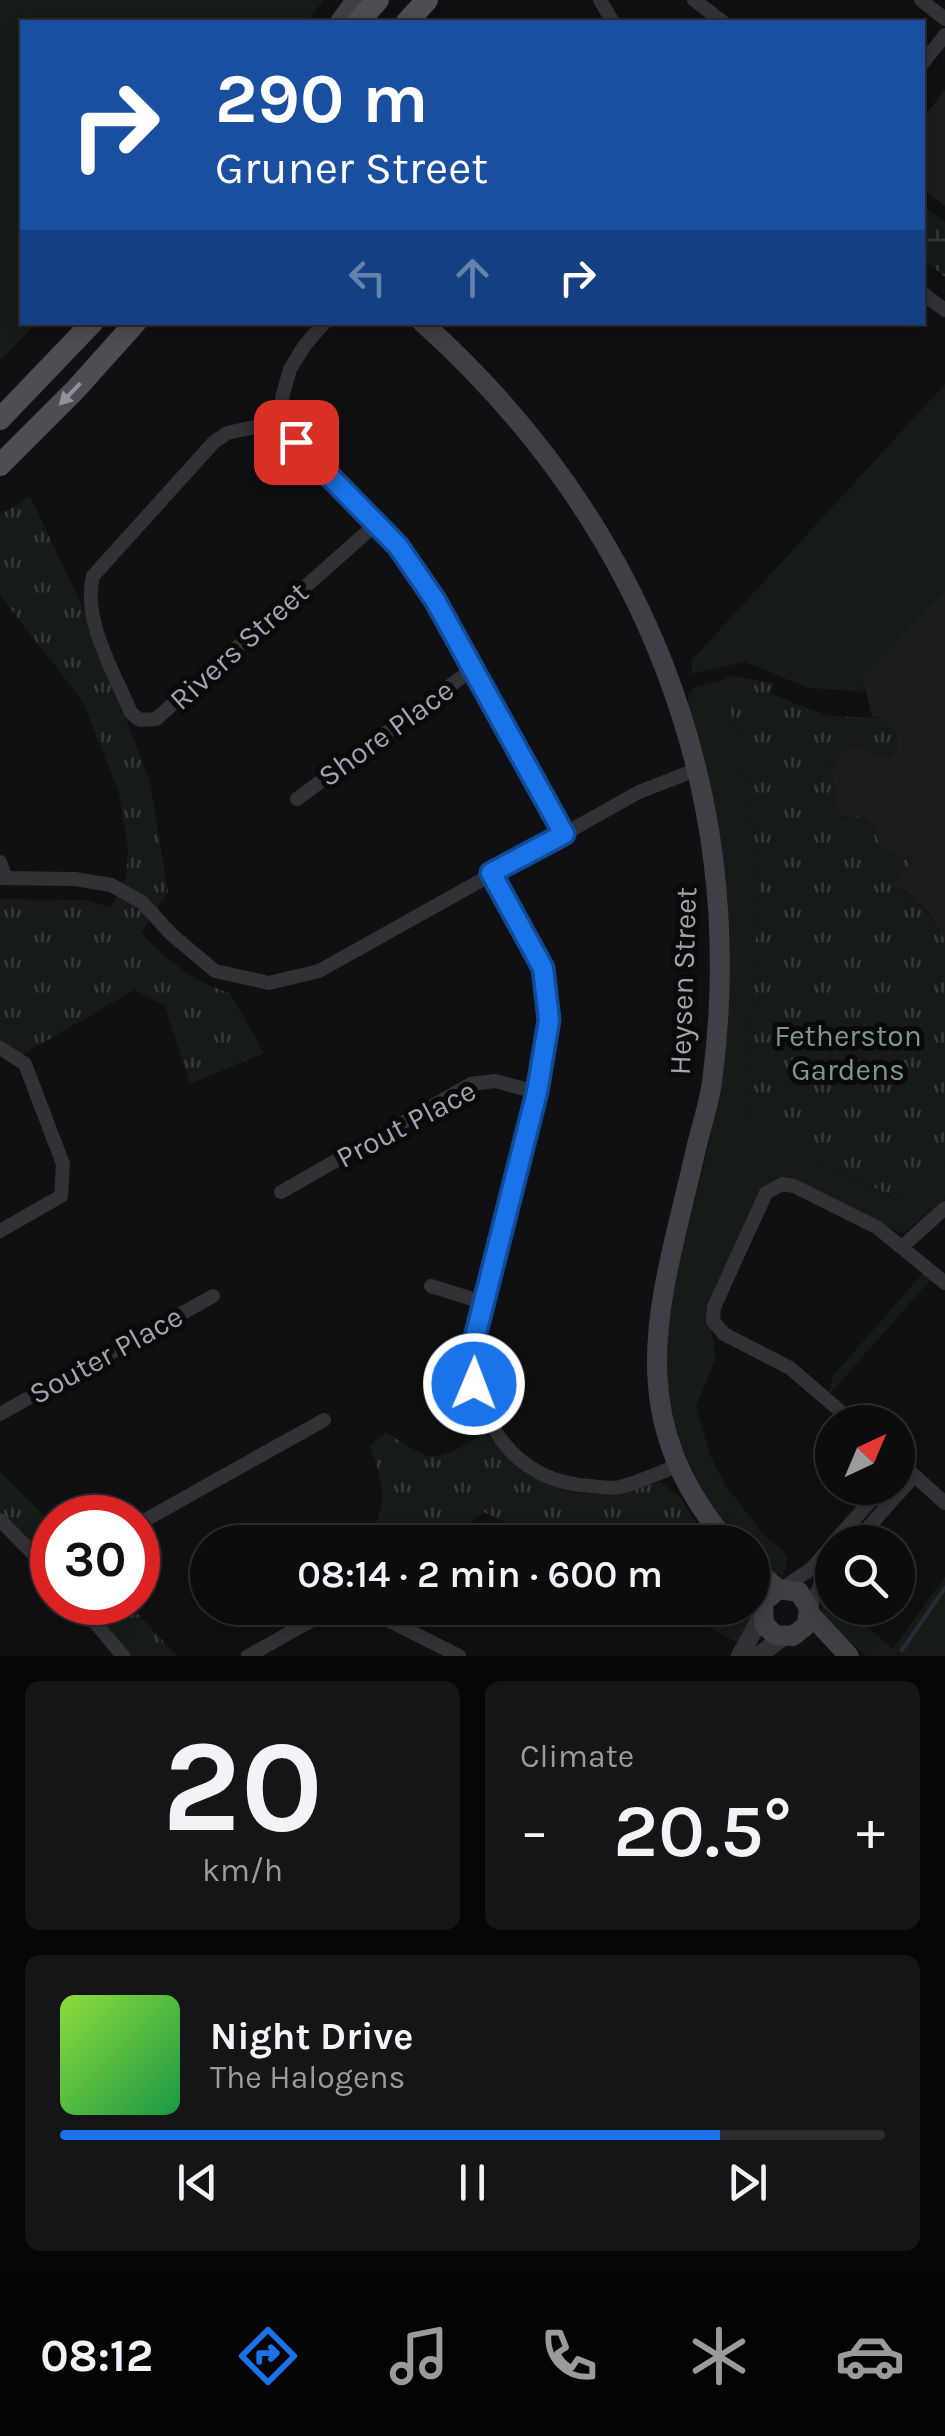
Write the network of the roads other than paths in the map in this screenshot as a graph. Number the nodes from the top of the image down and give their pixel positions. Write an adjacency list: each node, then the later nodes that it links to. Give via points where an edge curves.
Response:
1 (378, 0): 6 (main road)
2 (427, 0): 7 (main road)
3 (694, 0): 8 (street)
4 (921, 0): 5 (street)
5 (945, 19)
6 (360, 20)
7 (409, 20)
8 (720, 20)
9 (945, 35): 10 (street)
10 (925, 60)
11 (925, 294): 12 (street)
12 (945, 310)
13 (90, 325): 17 (main road)
14 (133, 325): 19 (main road, one-way to 19)
15 (322, 325): 18 (street, via 290,369 282,398)
16 (425, 325): 22 (main road, Heysen Street, via 506,406 580,500 630,586 672,684)
17 (0, 419)
18 (287, 420): 20 (street, via 296,442); 20 (street, Rivers Street, via 214,442 92,576 88,595 96,628 131,713 156,720)
19 (0, 465)
20 (375, 525): 21 (street, via 398,546)
21 (474, 668): 23 (street, Shore Place); 24 (street)
22 (698, 769): 24 (street, via 639,792); 40 (main road, Heysen Street, via 716,874 719,961 712,1084 656,1336 659,1435)
23 (298, 799)
24 (564, 834): 26 (street)
25 (2, 873): 26 (street, via 110,885 142,902 215,971 269,983 319,971)
26 (491, 873): 28 (street, via 543,968 549,1020)
27 (0, 1048): 31 (street, via 25,1064 63,1164 62,1196)
28 (537, 1092): 29 (street, Prout Place, via 496,1080 471,1084); 36 (street)
29 (281, 1192)
30 (945, 1208): 32 (street)
31 (0, 1231)
32 (903, 1246): 33 (street); 37 (street, via 782,1184 766,1192 714,1308 712,1321 724,1334 790,1368)
33 (945, 1283)
34 (431, 1286): 36 (street)
35 (213, 1296): 38 (street, Souter Place)
36 (482, 1302): 40 (street, via 472,1349 474,1384 511,1453 570,1484 617,1488)
37 (833, 1405)
38 (0, 1414)
39 (324, 1420): 45 (street)
40 (672, 1468): 47 (main road, Heysen Street); 48 (main road, Heysen Street)
41 (915, 1477): 42 (street)
42 (945, 1503)
43 (867, 1505): 49 (street)
44 (889, 1505): 50 (street)
45 (160, 1512)
46 (0, 1520): 51 (street)
47 (705, 1525)
48 (714, 1525)
49 (850, 1525)
50 (871, 1525)
51 (30, 1550)
52 (815, 1565): 53 (street)
53 (770, 1595)
54 (770, 1597): 56 (main road, via 799,1592)
55 (815, 1600): 56 (street)
56 (809, 1611): 62 (main road, via 803,1630); 68 (main road)
57 (98, 1625): 63 (street)
58 (304, 1625): 64 (street)
59 (398, 1625): 65 (street)
60 (754, 1625): 66 (street)
61 (769, 1625): 62 (main road)
62 (788, 1636): 67 (street); 68 (main road)
63 (124, 1656)
64 (248, 1656)
65 (459, 1656)
66 (740, 1656)
67 (758, 1656)
68 (846, 1656)

